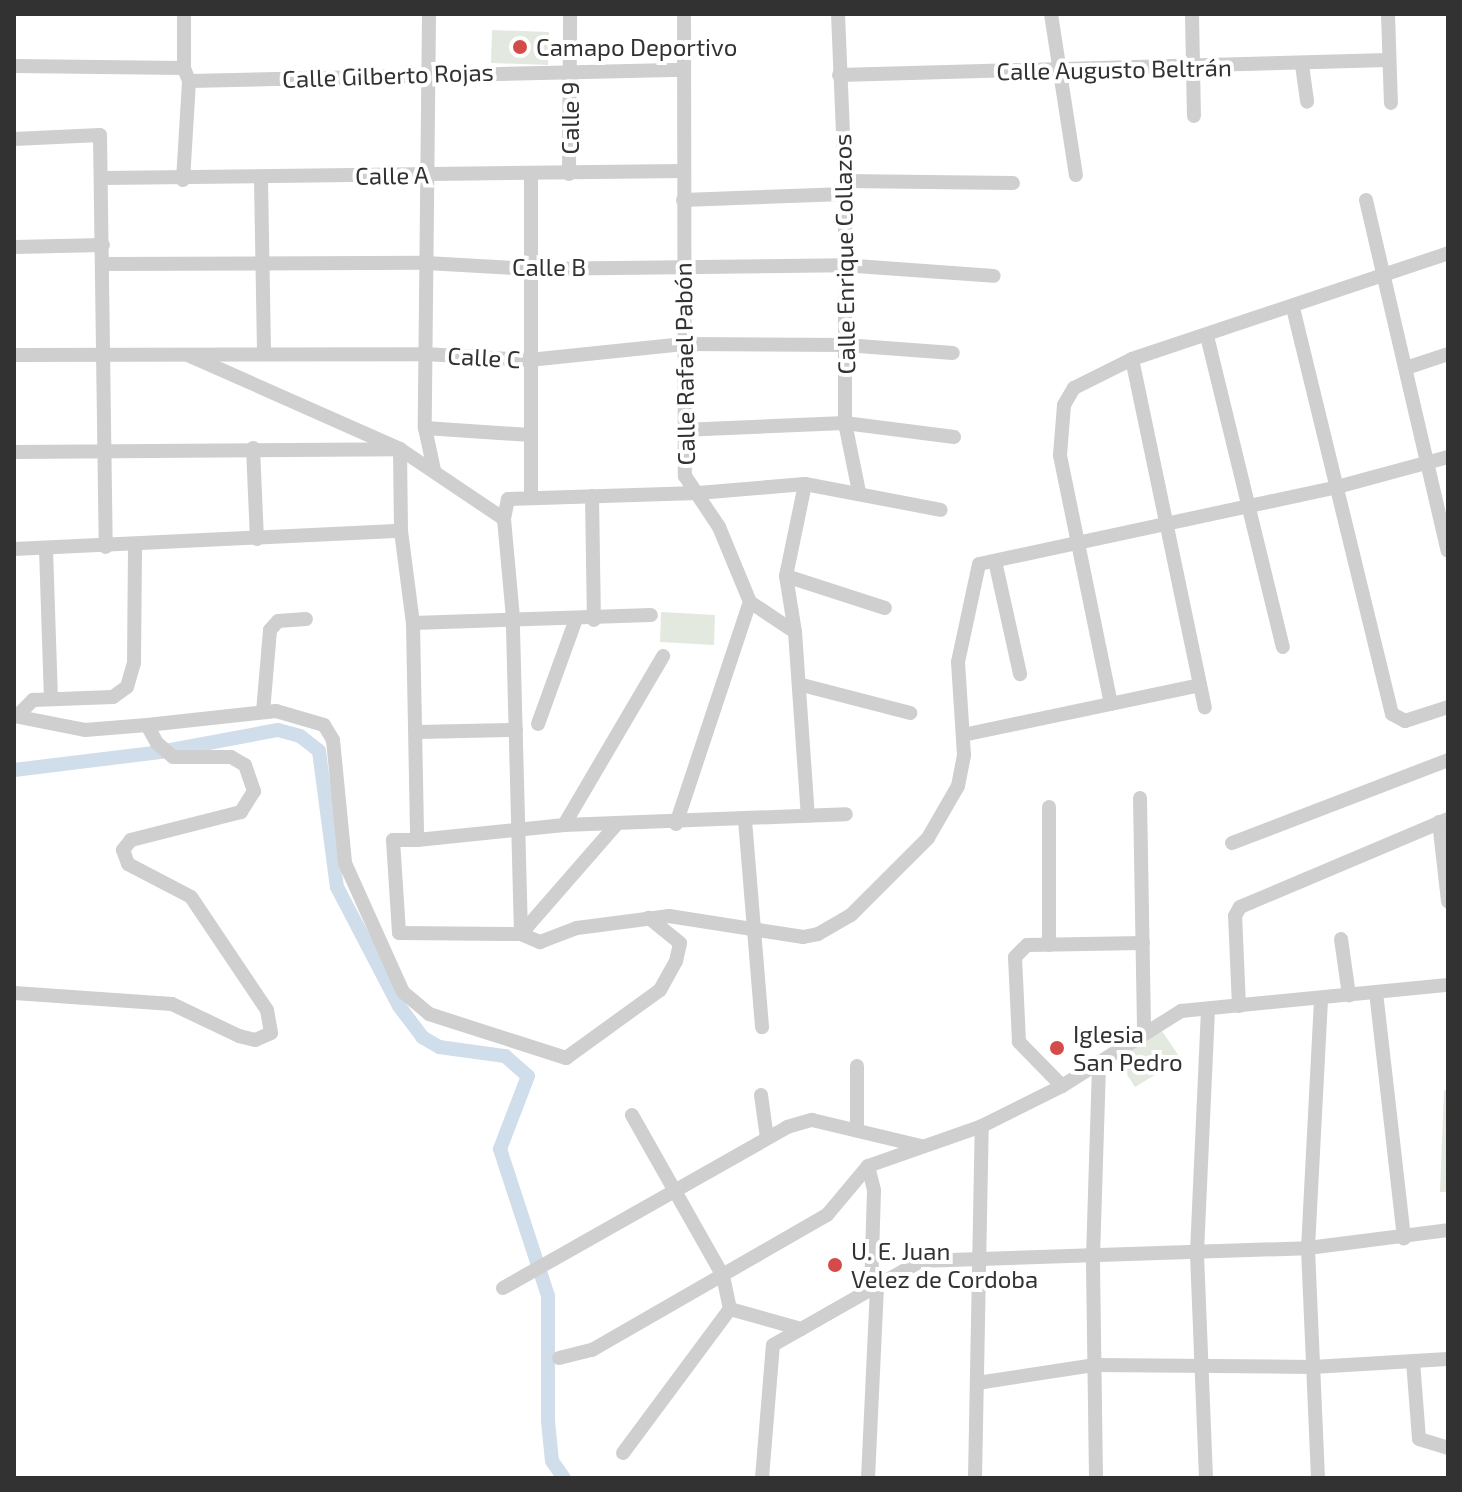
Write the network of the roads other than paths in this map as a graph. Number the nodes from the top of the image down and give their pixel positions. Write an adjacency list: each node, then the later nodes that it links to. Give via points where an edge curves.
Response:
1 (184, 14): 17 (street)
2 (429, 14): 16 (street)
3 (570, 14): 13 (street, Calle 9)
4 (684, 14): 14 (street, Calle Rafael Pabón)
5 (838, 14): 18 (street, Calle Enrique Collazos)
6 (1051, 14): 15 (street)
7 (1192, 14): 12 (street)
8 (1388, 14): 9 (street)
9 (1388, 60): 10 (street, Calle Augusto Beltrán); 20 (street)
10 (1302, 65): 12 (street, Calle Augusto Beltrán); 19 (street)
11 (14, 66): 17 (street, Calle Gilberto Rojas)
12 (1194, 67): 15 (street, Calle Augusto Beltrán); 21 (street)
13 (570, 70): 14 (street, Calle Gilberto Rojas); 16 (street, Calle Gilberto Rojas); 25 (street, Calle 9)
14 (684, 70): 23 (street, Calle Rafael Pabón)
15 (1058, 71): 18 (street, Calle Augusto Beltrán); 27 (street)
16 (426, 73): 17 (street, Calle Gilberto Rojas); 24 (street)
17 (186, 74): 30 (street)
18 (839, 75): 32 (street, Calle Enrique Collazos)
19 (1307, 102)
20 (1391, 103)
21 (1194, 116)
22 (14, 139): 28 (street, via 100,135)
23 (682, 171): 25 (street, Calle A); 33 (street, Calle Rafael Pabón)
24 (426, 173): 26 (street, Calle A); 29 (street, Calle A); 38 (street)
25 (569, 174): 26 (street, Calle A)
26 (531, 175): 43 (street)
27 (1076, 175)
28 (103, 178): 30 (street, Calle A); 35 (street)
29 (261, 179): 30 (street, Calle A); 42 (street)
30 (183, 180)
31 (1013, 183): 32 (street)
32 (845, 187): 33 (street); 41 (street, Calle Enrique Collazos)
33 (683, 200): 40 (street, Calle Rafael Pabón)
34 (1366, 200): 44 (street)
35 (103, 245): 36 (street); 39 (street)
36 (14, 247)
37 (1448, 253): 44 (street)
38 (426, 263): 42 (street, Calle B); 43 (street, Calle B); 53 (street)
39 (103, 264): 42 (street, Calle B); 52 (street)
40 (683, 264): 41 (street, Calle B); 43 (street, Calle B); 48 (street, Calle Rafael Pabón)
41 (842, 265): 45 (street, Calle B); 49 (street, Calle Enrique Collazos)
42 (262, 267): 50 (street)
43 (530, 269): 58 (street)
44 (1385, 275): 46 (street); 59 (street)
45 (994, 276)
46 (1293, 308): 47 (street); 73 (street)
47 (1207, 336): 57 (street); 78 (street)
48 (684, 344): 49 (street, Calle C); 58 (street, Calle C); 62 (street, Calle Rafael Pabón)
49 (845, 345): 51 (street, Calle C); 60 (street, Calle Enrique Collazos)
50 (264, 353): 53 (street, Calle C); 56 (street, Calle C)
51 (953, 353)
52 (105, 354): 55 (street, Calle C); 56 (street, Calle C); 67 (street)
53 (425, 354): 58 (street, Calle C); 61 (street)
54 (1448, 354): 59 (street)
55 (14, 355)
56 (188, 355): 66 (street)
57 (1132, 359): 81 (street); 85 (street, via 1074,388 1064,405 1060,455)
58 (529, 360): 63 (street)
59 (1406, 368): 70 (street)
60 (845, 423): 62 (street); 64 (street); 74 (street, Calle Enrique Collazos)
61 (425, 428): 63 (street); 71 (street)
62 (682, 430): 75 (street, Calle Rafael Pabón, via 685,476)
63 (530, 435): 77 (street)
64 (954, 437)
65 (253, 448): 66 (street); 67 (street); 84 (street)
66 (400, 449): 71 (street); 83 (street)
67 (105, 451): 68 (street); 87 (street)
68 (14, 452)
69 (1448, 457): 70 (street)
70 (1428, 465): 73 (street); 82 (street)
71 (434, 470): 80 (street)
72 (805, 484): 74 (street); 75 (street); 92 (street)
73 (1337, 487): 78 (street); 110 (street, via 1392,714 1405,721)
74 (859, 492): 79 (street)
75 (698, 493): 76 (street); 93 (street, Calle Rafael Pabón, via 719,527)
76 (592, 496): 77 (street); 99 (street)
77 (531, 498): 80 (street, via 508,499)
78 (1249, 505): 81 (street); 102 (street)
79 (941, 510)
80 (504, 519): 96 (street)
81 (1165, 526): 85 (street); 106 (street)
82 (1445, 527): 90 (street)
83 (401, 531): 84 (street); 100 (street)
84 (257, 539): 86 (street)
85 (1081, 544): 91 (street); 108 (street)
86 (135, 546): 87 (street); 107 (street, via 134,663 127,687 113,697)
87 (106, 547): 89 (street)
88 (14, 549): 89 (street)
89 (46, 549): 107 (street)
90 (1448, 551)
91 (995, 561): 104 (street); 118 (street, via 979,564 958,662)
92 (786, 576): 94 (street); 101 (street)
93 (750, 602): 101 (street); 126 (street)
94 (885, 608)
95 (651, 615): 99 (street)
96 (513, 618): 98 (street); 100 (street); 116 (street)
97 (306, 619): 111 (street, via 278,621 270,630)
98 (576, 619): 99 (street); 114 (street)
99 (594, 620)
100 (413, 623): 117 (street)
101 (795, 632): 105 (street)
102 (1283, 647)
103 (663, 656): 127 (street)
104 (1020, 674)
105 (802, 685): 112 (street); 123 (street)
106 (1200, 685): 108 (street); 109 (street)
107 (51, 699): 113 (street, via 33,700)
108 (1111, 704): 118 (street)
109 (1205, 707)
110 (1448, 707)
111 (263, 712): 115 (street); 133 (street, via 312,717 333,740 345,863 403,992 429,1014 566,1058 660,990 680,943)
112 (910, 713)
113 (16, 716): 115 (street, via 85,730)
114 (538, 724)
115 (147, 725): 141 (street, via 173,757 238,760 254,779 249,804 241,812 131,840 123,850 128,864 191,897 267,1010 271,1033 255,1040 239,1036 172,1004)
116 (516, 730): 117 (street); 129 (street)
117 (417, 732): 130 (street)
118 (963, 735): 134 (street, via 958,786 946,808 928,838 870,898 818,934 803,937)
119 (1448, 760): 131 (street)
120 (1140, 798): 137 (street)
121 (1049, 807): 138 (street)
122 (846, 814): 123 (street)
123 (808, 816): 124 (street)
124 (745, 820): 126 (street); 134 (street)
125 (1444, 821): 132 (street); 144 (street, via 1240,907 1235,916)
126 (676, 824): 128 (street)
127 (564, 825): 128 (street); 129 (street)
128 (616, 825): 135 (street)
129 (520, 830): 130 (street); 135 (street)
130 (417, 840): 135 (street, via 393,840 399,933)
131 (1232, 843)
132 (1448, 901)
133 (649, 918): 134 (street, via 669,916); 135 (street, via 577,928 540,942)
134 (753, 929): 146 (street)
135 (521, 934)
136 (1341, 939): 142 (street)
137 (1143, 943): 138 (street); 147 (street)
138 (1049, 945): 150 (street, via 1027,945 1015,957 1015,1031 1019,1042)
139 (1448, 985): 140 (street)
140 (1376, 992): 142 (street); 160 (street)
141 (14, 993)
142 (1349, 995): 143 (street)
143 (1321, 998): 144 (street); 161 (street)
144 (1239, 1006): 145 (street)
145 (1208, 1009): 147 (street, via 1181,1011); 162 (street)
146 (762, 1027)
147 (1144, 1034): 148 (street)
148 (1099, 1062): 150 (street); 163 (street)
149 (857, 1066): 154 (street)
150 (1062, 1086): 153 (street)
151 (761, 1095): 155 (street)
152 (632, 1115): 158 (street)
153 (982, 1126): 156 (street); 164 (street)
154 (857, 1127): 155 (street, via 812,1120); 156 (street)
155 (767, 1138): 158 (street)
156 (921, 1146): 157 (street)
157 (868, 1166): 165 (street, via 827,1215); 166 (street, via 874,1190)
158 (670, 1189): 165 (street); 167 (street)
159 (1448, 1230): 160 (street)
160 (1404, 1238): 161 (street)
161 (1308, 1248): 162 (street); 174 (street)
162 (1197, 1252): 163 (street); 175 (street)
163 (1093, 1257): 164 (street); 173 (street)
164 (980, 1259): 166 (street, via 921,1261); 176 (street)
165 (723, 1276): 168 (street); 170 (street, via 592,1350)
166 (874, 1287): 169 (street); 182 (street)
167 (503, 1288)
168 (730, 1309): 169 (street); 180 (street)
169 (801, 1329): 181 (street, via 773,1345)
170 (559, 1358)
171 (1448, 1359): 172 (street)
172 (1413, 1361): 174 (street); 178 (street)
173 (1094, 1365): 175 (street); 176 (street); 184 (street)
174 (1313, 1367): 175 (street); 186 (street)
175 (1201, 1368): 185 (street)
176 (977, 1383): 183 (street)
177 (1448, 1437): 178 (street)
178 (1419, 1439): 179 (street)
179 (1448, 1448)
180 (623, 1453)
181 (762, 1478)
182 (868, 1478)
183 (975, 1478)
184 (1096, 1478)
185 (1206, 1478)
186 (1318, 1478)

